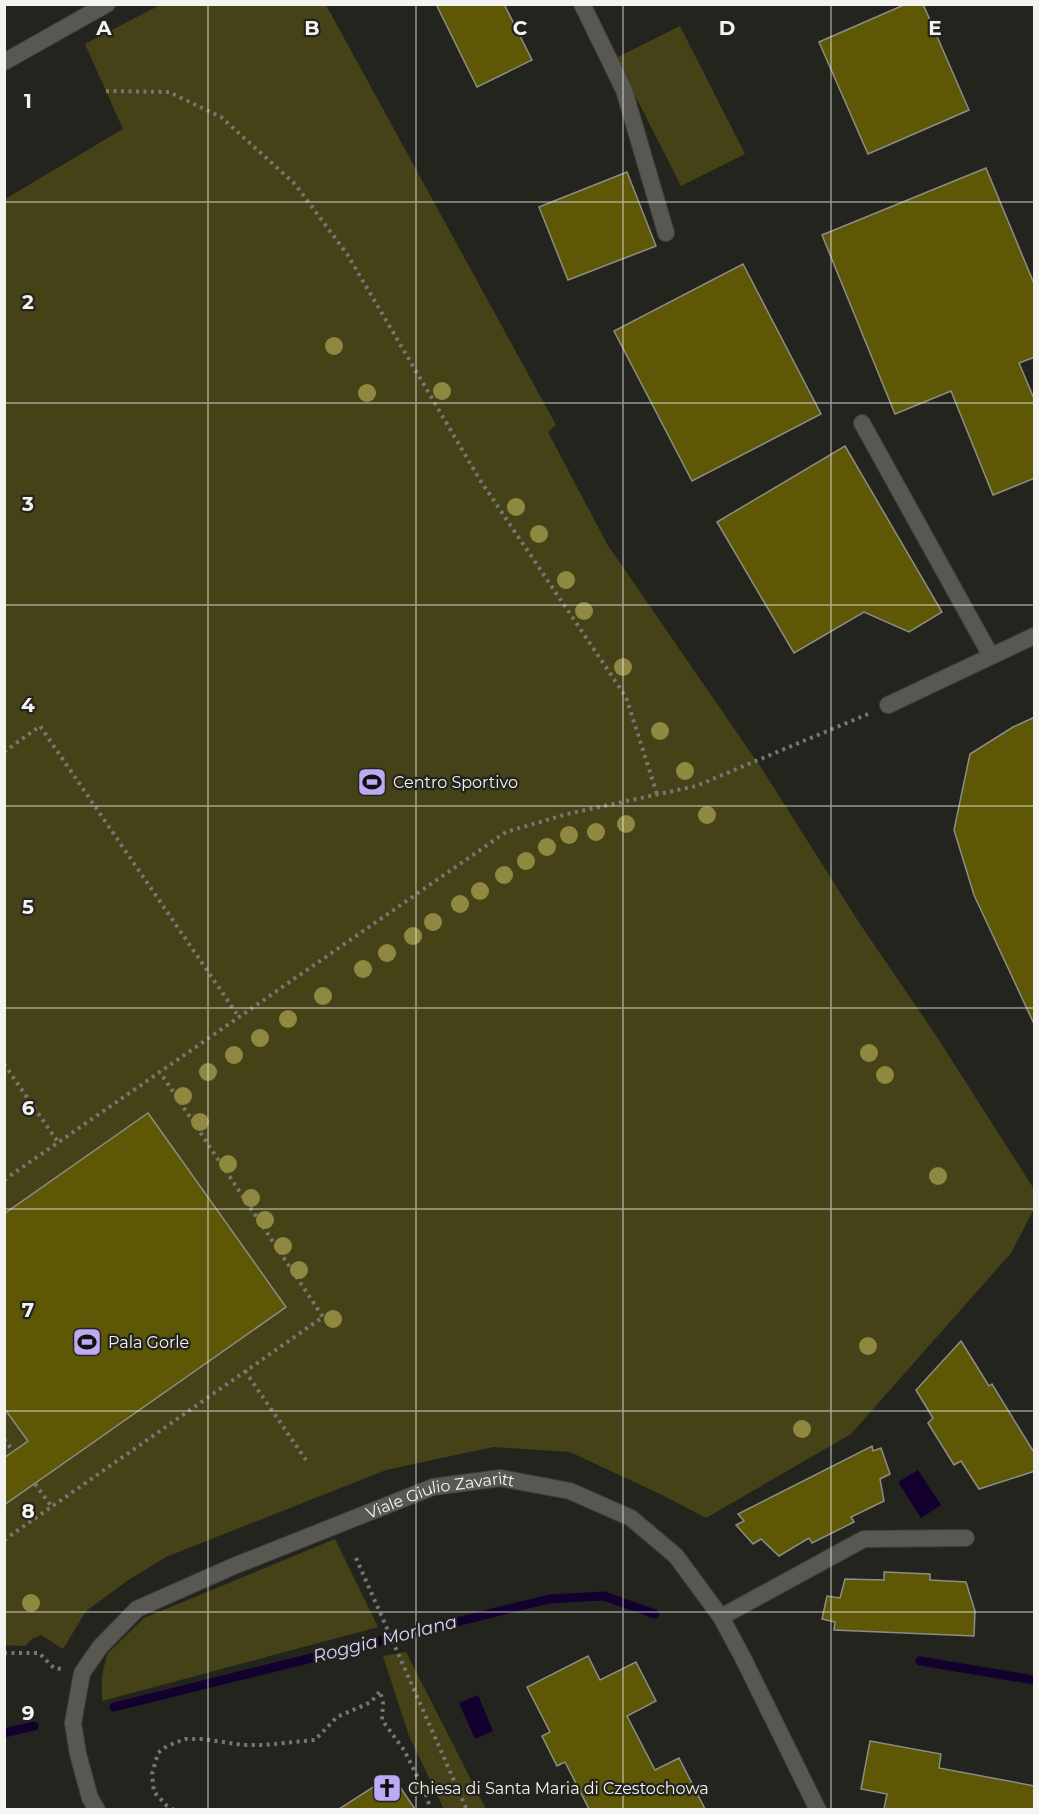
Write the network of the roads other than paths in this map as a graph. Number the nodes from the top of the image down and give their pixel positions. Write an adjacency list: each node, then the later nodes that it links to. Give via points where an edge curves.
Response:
1 (107, 4): 3 (street)
2 (582, 4): 4 (street, via 624,90)
3 (4, 62)
4 (666, 232)
5 (862, 423): 7 (street)
6 (1035, 636): 7 (street)
7 (991, 656): 8 (street)
8 (888, 705)
9 (966, 1538): 10 (street, via 864,1539)
10 (721, 1617): 11 (street, Viale Giulio Zavaritt, via 676,1556 631,1518 570,1491 500,1478 433,1487 137,1609 100,1647 82,1673 73,1724 90,1798); 12 (street, Viale Giulio Zavaritt)
11 (97, 1809)
12 (818, 1809)

